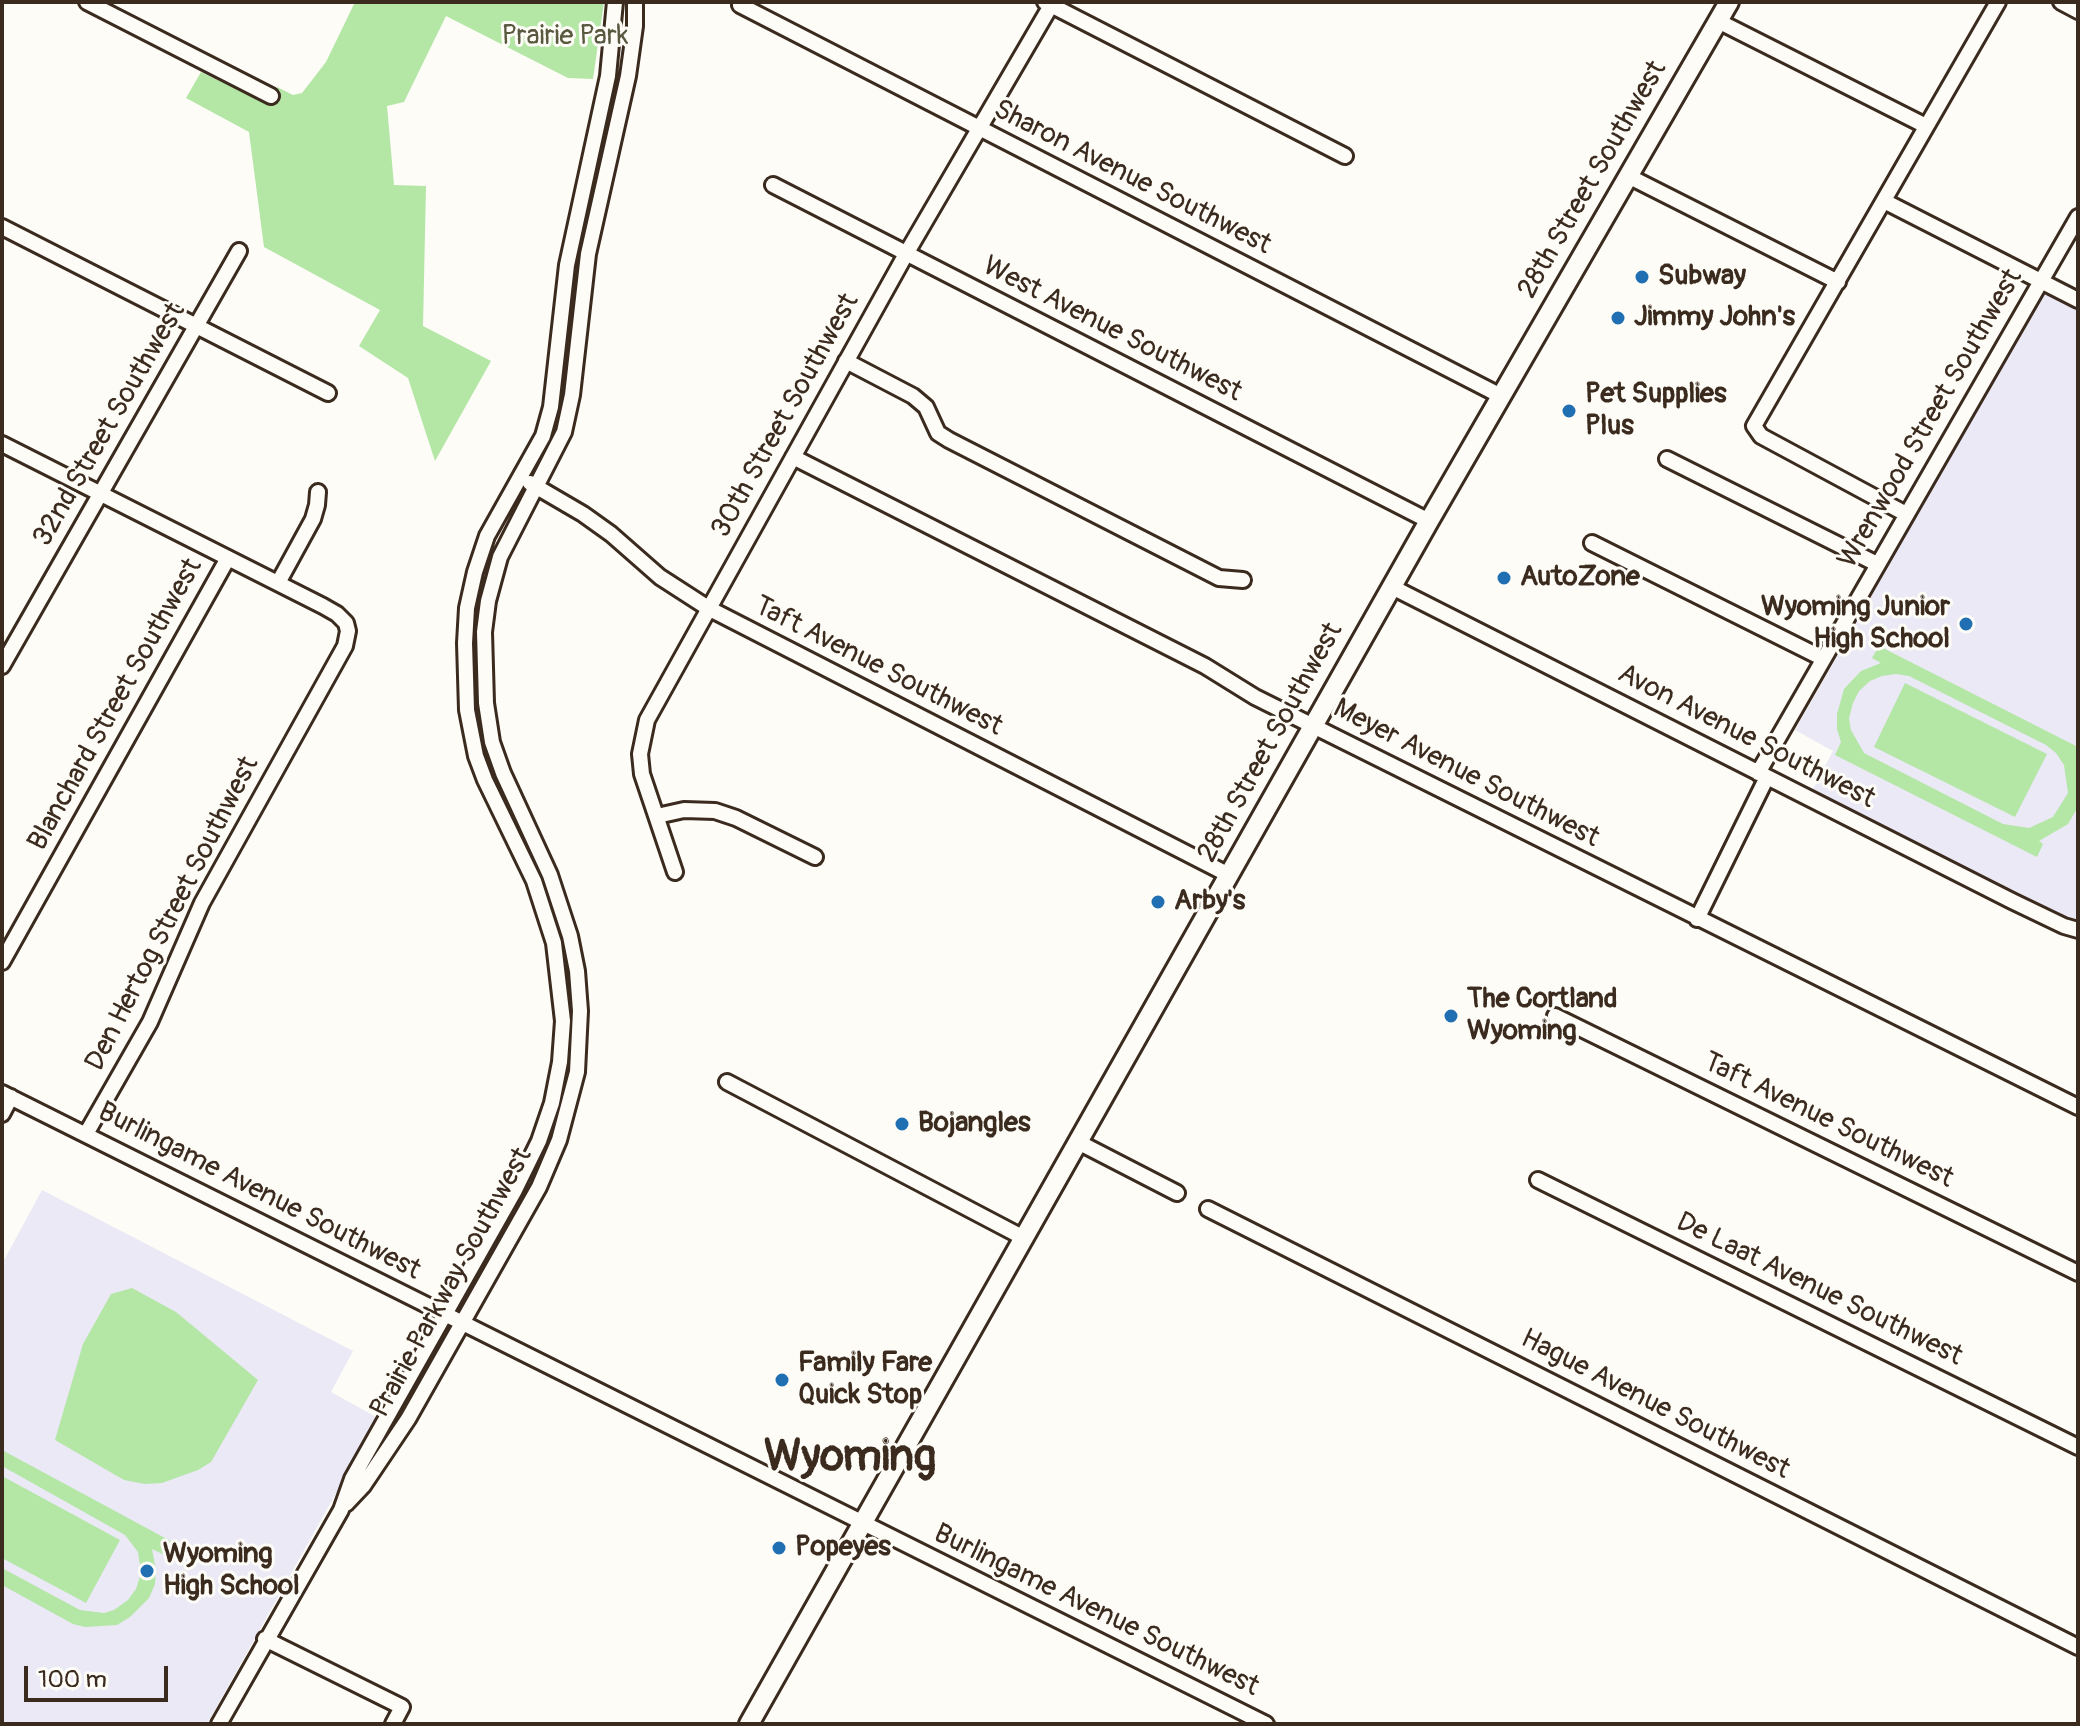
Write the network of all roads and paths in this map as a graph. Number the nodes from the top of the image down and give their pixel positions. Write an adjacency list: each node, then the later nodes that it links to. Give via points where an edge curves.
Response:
1 (87, 2): 11 (street)
2 (615, 2): 32 (street, Prairie Parkway Southwest, via 608,76 567,265 551,407 543,436)
3 (635, 2): 33 (street, Prairie Parkway Southwest, via 628,76 588,254 572,395 564,432)
4 (1729, 2): 10 (main road, 28th Street Southwest)
5 (1998, 2): 12 (street)
6 (2061, 2): 9 (street)
7 (1050, 3): 13 (street, 30th Street Southwest); 14 (street)
8 (740, 5): 13 (street, Sharon Avenue Southwest)
9 (2078, 11)
10 (1718, 21): 12 (street); 15 (main road, 28th Street Southwest)
11 (271, 96)
12 (1926, 126): 17 (street)
13 (979, 130): 21 (street, 30th Street Southwest); 28 (street, Sharon Avenue Southwest)
14 (1345, 156)
15 (1628, 176): 23 (street); 28 (main road, 28th Street Southwest)
16 (773, 185): 21 (street, West Avenue Southwest)
17 (1884, 201): 22 (street); 23 (street)
18 (2078, 217): 22 (street, Wrenwood Street Southwest)
19 (2, 227): 25 (street)
20 (239, 251): 25 (street, 32nd Street Southwest)
21 (906, 254): 26 (street, 30th Street Southwest); 37 (street, West Avenue Southwest)
22 (2041, 281): 24 (street); 36 (street, Wrenwood Street Southwest)
23 (1838, 282): 36 (street, via 1754,426 1761,436)
24 (2078, 300)
25 (196, 325): 27 (street); 35 (street, 32nd Street Southwest)
26 (846, 361): 30 (street, 30th Street Southwest); 41 (street, via 913,396 926,407 938,433 949,440 1219,578)
27 (328, 393)
28 (1501, 396): 37 (main road, 28th Street Southwest)
29 (2, 444): 35 (street)
30 (793, 457): 44 (street, 30th Street Southwest); 49 (street, Meyer Avenue Southwest)
31 (1667, 459): 40 (street)
32 (520, 478): 33 (street, Taft Avenue Southwest); 48 (street, Prairie Parkway Southwest, via 487,536 475,572 465,631)
33 (537, 487): 44 (street, Taft Avenue Southwest, via 583,514 660,577); 47 (street, Prairie Parkway Southwest, via 494,578 484,632)
34 (318, 492): 42 (street, via 313,519)
35 (99, 494): 39 (street); 46 (street, 32nd Street Southwest)
36 (1906, 514): 40 (street, Wrenwood Street Southwest)
37 (1429, 521): 43 (main road, 28th Street Southwest)
38 (1592, 543): 45 (street)
39 (228, 558): 42 (street); 57 (street, Blanchard Street Southwest)
40 (1877, 564): 45 (street, Wrenwood Street Southwest)
41 (1243, 580)
42 (278, 583): 63 (street, Den Hertog Street Southwest, via 337,614 346,623 345,646 202,903 150,1022)
43 (1392, 587): 49 (main road, 28th Street Southwest); 50 (street, Avon Avenue Southwest)
44 (708, 608): 51 (street, 30th Street Southwest, via 643,734 642,774); 54 (street, Taft Avenue Southwest)
45 (1822, 658): 50 (street, Wrenwood Street Southwest)
46 (2, 666)
47 (485, 684): 48 (street); 71 (street, Prairie Parkway Southwest, via 492,742 545,862 570,936 580,1043 559,1140 539,1187)
48 (466, 686): 70 (street, Prairie Parkway Southwest, via 476,756 538,891 554,943 563,1021 552,1103 539,1141)
49 (1313, 726): 54 (main road, 28th Street Southwest); 55 (street, Meyer Avenue Southwest)
50 (1762, 775): 55 (street, Wrenwood Street Southwest); 56 (street, Avon Avenue Southwest)
51 (657, 816): 52 (street, via 715,811); 53 (street, 30th Street Southwest)
52 (815, 857)
53 (675, 872)
54 (1229, 875): 64 (main road, 28th Street Southwest)
55 (1697, 919): 61 (street, Meyer Avenue Southwest)
56 (2078, 930)
57 (2, 962)
58 (1555, 1016): 69 (street, Taft Avenue Southwest)
59 (727, 1082): 68 (street)
60 (6, 1095): 62 (street); 63 (street, Burlingame Avenue Southwest)
61 (2078, 1107)
62 (2, 1114)
63 (86, 1134): 70 (street, Burlingame Avenue Southwest)
64 (1078, 1142): 66 (street); 68 (main road, 28th Street Southwest)
65 (1538, 1180): 72 (street, De Laat Avenue Southwest)
66 (1177, 1193)
67 (1208, 1209): 76 (street, Hague Avenue Southwest)
68 (1024, 1238): 74 (main road, 28th Street Southwest)
69 (2078, 1273)
70 (445, 1314): 71 (street, Burlingame Avenue Southwest); 73 (street, Prairie Parkway Southwest, via 352,1479)
71 (462, 1323): 73 (street, Prairie Parkway Southwest, via 400,1433); 74 (street, Burlingame Avenue Southwest)
72 (2078, 1447)
73 (341, 1510): 75 (street, Prairie Parkway Southwest)
74 (862, 1524): 79 (main road, 28th Street Southwest); 80 (street, Burlingame Avenue Southwest)
75 (265, 1639): 77 (street, Prairie Parkway Southwest); 78 (street, via 402,1707)
76 (2078, 1647)
77 (219, 1724)
78 (393, 1724)
79 (749, 1724)
80 (1266, 1724)

